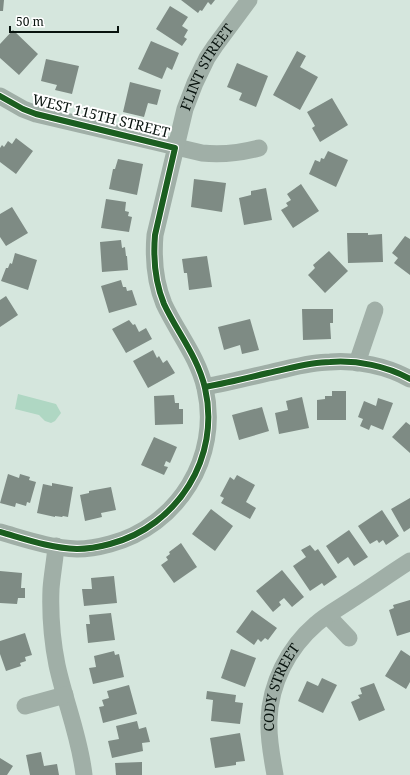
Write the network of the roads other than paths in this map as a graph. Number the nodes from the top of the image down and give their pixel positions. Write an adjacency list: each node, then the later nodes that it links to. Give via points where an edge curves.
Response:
1 (249, 0): 3 (street, FLINT STREET, via 207,58 185,108)
2 (0, 96): 3 (street, WEST 115TH STREET, via 36,114)
3 (175, 148): 4 (street, WEST 115TH STREET, via 216,154 246,152); 8 (street, FLINT STREET, via 156,229 154,263 164,304 196,361)
4 (259, 148)
5 (375, 310): 6 (street)
6 (357, 363): 7 (street, via 379,367); 8 (street, via 329,362 302,365)
7 (410, 379)
8 (205, 388): 10 (street, FLINT STREET, via 209,415 206,442 191,482 175,504 143,531 118,542 77,549)
9 (0, 532): 10 (street, FLINT STREET)
10 (56, 546): 14 (street, via 51,588 52,634)
11 (410, 561): 12 (street, CODY STREET)
12 (328, 616): 13 (street); 17 (street, CODY STREET, via 297,643 277,679 268,720)
13 (348, 638)
14 (65, 695): 15 (street); 16 (street)
15 (25, 706)
16 (84, 775)
17 (275, 775)

